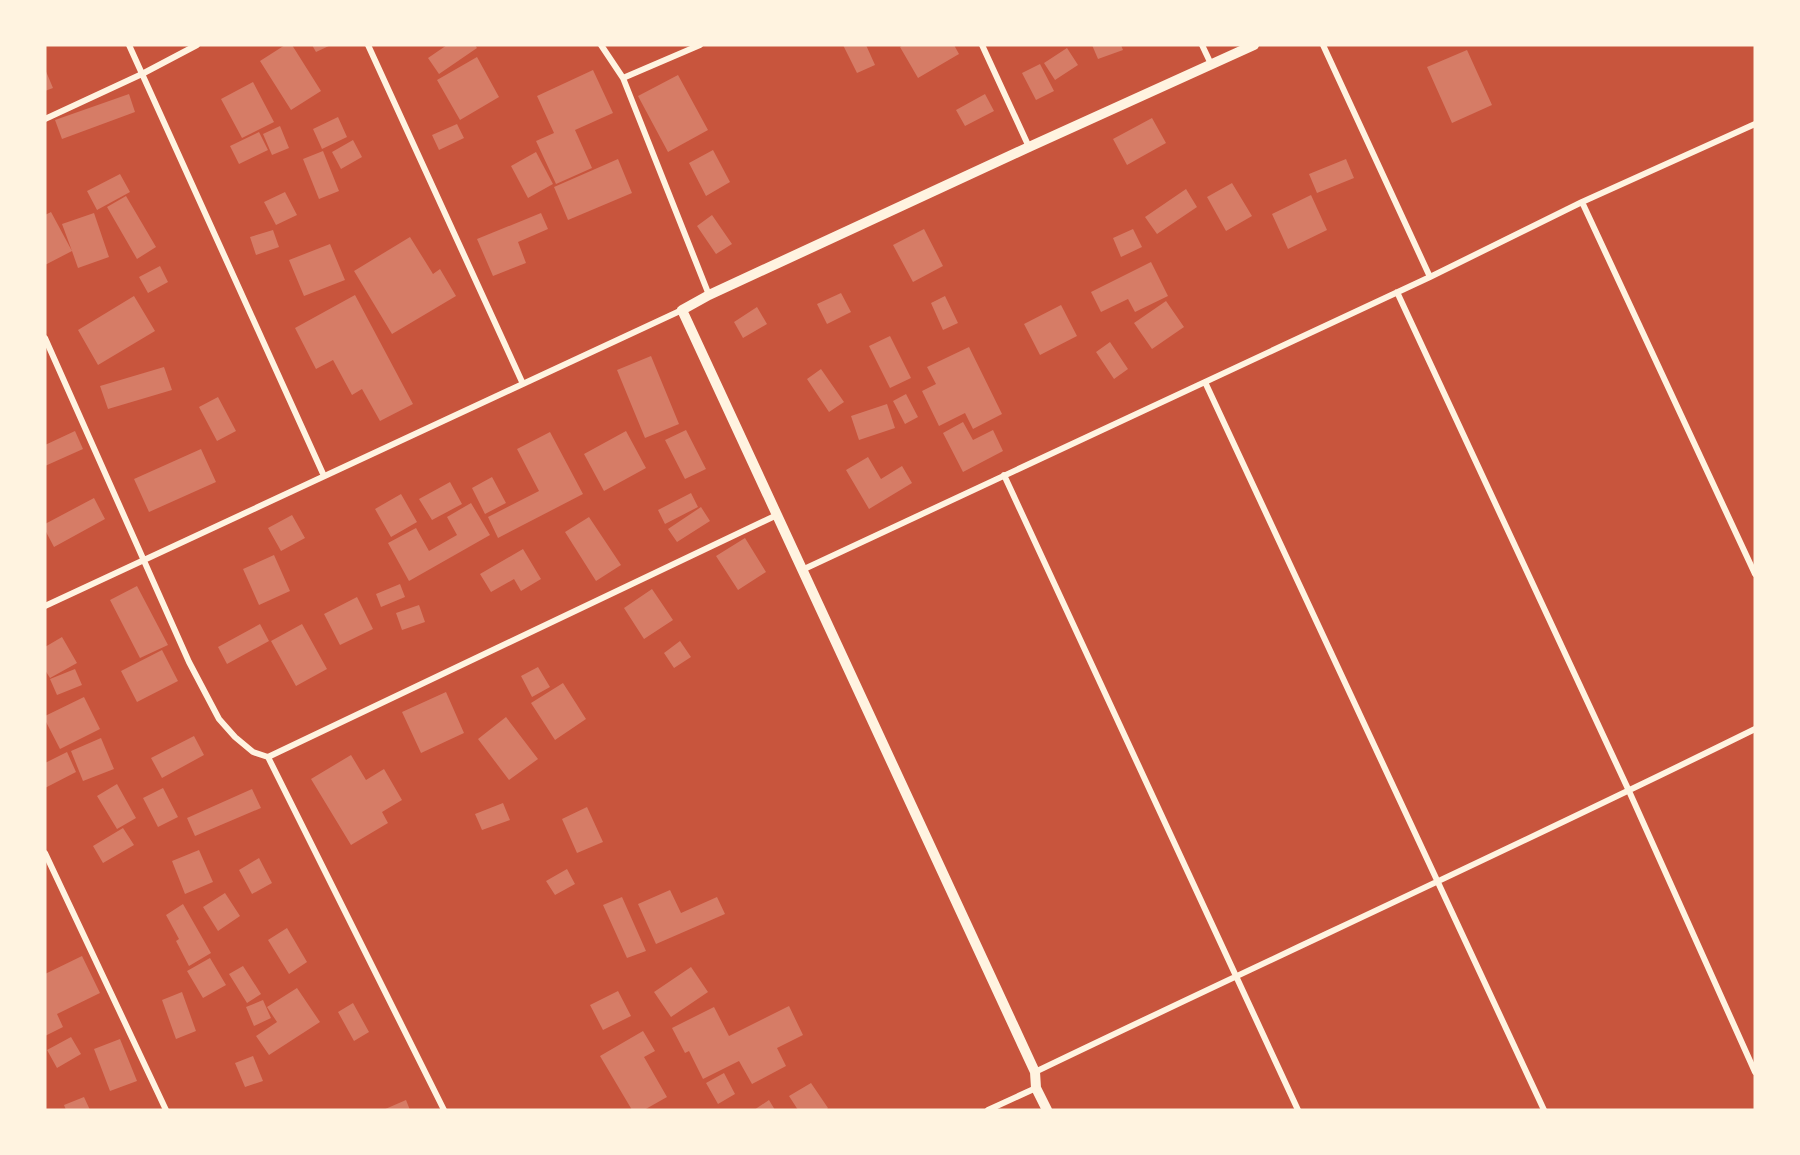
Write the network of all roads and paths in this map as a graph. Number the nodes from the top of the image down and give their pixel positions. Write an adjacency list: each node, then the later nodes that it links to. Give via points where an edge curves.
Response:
1 (129, 45): 11 (street)
2 (196, 45): 11 (street)
3 (368, 45): 23 (street)
4 (601, 45): 12 (street)
5 (700, 45): 12 (street)
6 (982, 45): 15 (street)
7 (1203, 45): 10 (street)
8 (1254, 45): 10 (street)
9 (1323, 45): 17 (street)
10 (1211, 64): 15 (street)
11 (142, 74): 13 (street); 24 (street)
12 (623, 78): 19 (street)
13 (45, 119)
14 (1755, 124): 16 (street)
15 (1029, 147): 19 (street)
16 (1582, 202): 17 (street); 29 (street)
17 (1430, 277): 18 (street)
18 (1396, 292): 22 (street); 33 (street)
19 (710, 296): 20 (street)
20 (682, 310): 23 (street); 26 (street)
21 (45, 338): 27 (street)
22 (1205, 382): 25 (street); 35 (street)
23 (523, 384): 24 (street)
24 (324, 476): 27 (street)
25 (1004, 476): 28 (street); 36 (street)
26 (777, 515): 28 (street); 32 (street)
27 (144, 560): 30 (street); 32 (street, via 189,663 219,719 253,752)
28 (802, 570): 38 (street)
29 (1755, 574)
30 (45, 606)
31 (1755, 729): 33 (street)
32 (268, 757): 41 (street)
33 (1629, 791): 35 (street); 37 (street)
34 (45, 853): 40 (street)
35 (1438, 882): 36 (street); 45 (street)
36 (1236, 975): 38 (street); 44 (street)
37 (1755, 1071)
38 (1035, 1072): 39 (street)
39 (1036, 1088): 42 (street); 43 (street)
40 (166, 1110)
41 (444, 1110)
42 (988, 1110)
43 (1047, 1110)
44 (1298, 1110)
45 (1544, 1110)

